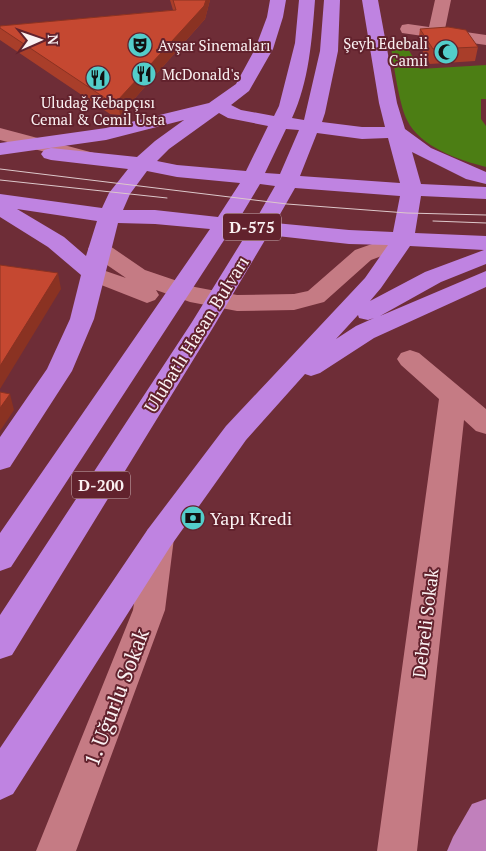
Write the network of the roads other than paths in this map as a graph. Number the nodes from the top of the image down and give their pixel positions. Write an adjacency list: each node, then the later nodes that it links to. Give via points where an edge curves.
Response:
1 (278, 0): 9 (highway, via 264,49)
2 (307, 0): 36 (highway, Ulubatlı Hasan Bulvarı / D-200, via 303,43 288,106 246,193)
3 (332, 0): 37 (highway, Ulubatlı Hasan Bulvarı / D-200, via 329,50 316,113 284,190 202,326)
4 (370, 0): 10 (highway)
5 (443, 0): 7 (street)
6 (408, 29): 7 (street)
7 (436, 33): 8 (street)
8 (486, 40)
9 (227, 110): 10 (highway, via 256,119 362,134); 12 (highway); 15 (highway, via 162,145)
10 (396, 132): 16 (highway, via 424,152 472,175); 17 (highway)
11 (0, 134): 12 (street)
12 (39, 144): 13 (highway); 14 (street)
13 (0, 150): 14 (highway)
14 (87, 157): 15 (highway)
15 (142, 164): 17 (highway, via 177,171); 21 (highway, via 120,193)
16 (486, 178)
17 (412, 190): 18 (highway); 22 (highway)
18 (486, 194)
19 (0, 200): 21 (highway)
20 (0, 208): 26 (highway, via 56,242)
21 (109, 216): 22 (highway, D-575, via 155,217); 24 (highway)
22 (403, 240): 23 (highway); 28 (street, via 363,255 298,306 225,316 178,308); 29 (highway, via 373,282)
23 (486, 243)
24 (99, 249): 26 (highway); 28 (street)
25 (486, 256): 29 (highway, via 433,277)
26 (94, 274): 28 (street); 34 (highway, via 82,319 59,371)
27 (486, 278): 31 (highway, via 365,332)
28 (136, 283)
29 (331, 330): 31 (highway)
30 (410, 359): 32 (street)
31 (272, 392): 35 (highway, via 236,433)
32 (453, 396): 33 (street); 41 (street, Debreli Sokak)
33 (486, 424)
34 (0, 459)
35 (159, 538): 38 (highway); 40 (street, 1. Uğurlu Sokak, via 149,610)
36 (0, 558)
37 (0, 644)
38 (0, 781)
39 (486, 818): 42 (main road)
40 (56, 851)
41 (397, 851)
42 (467, 851)

